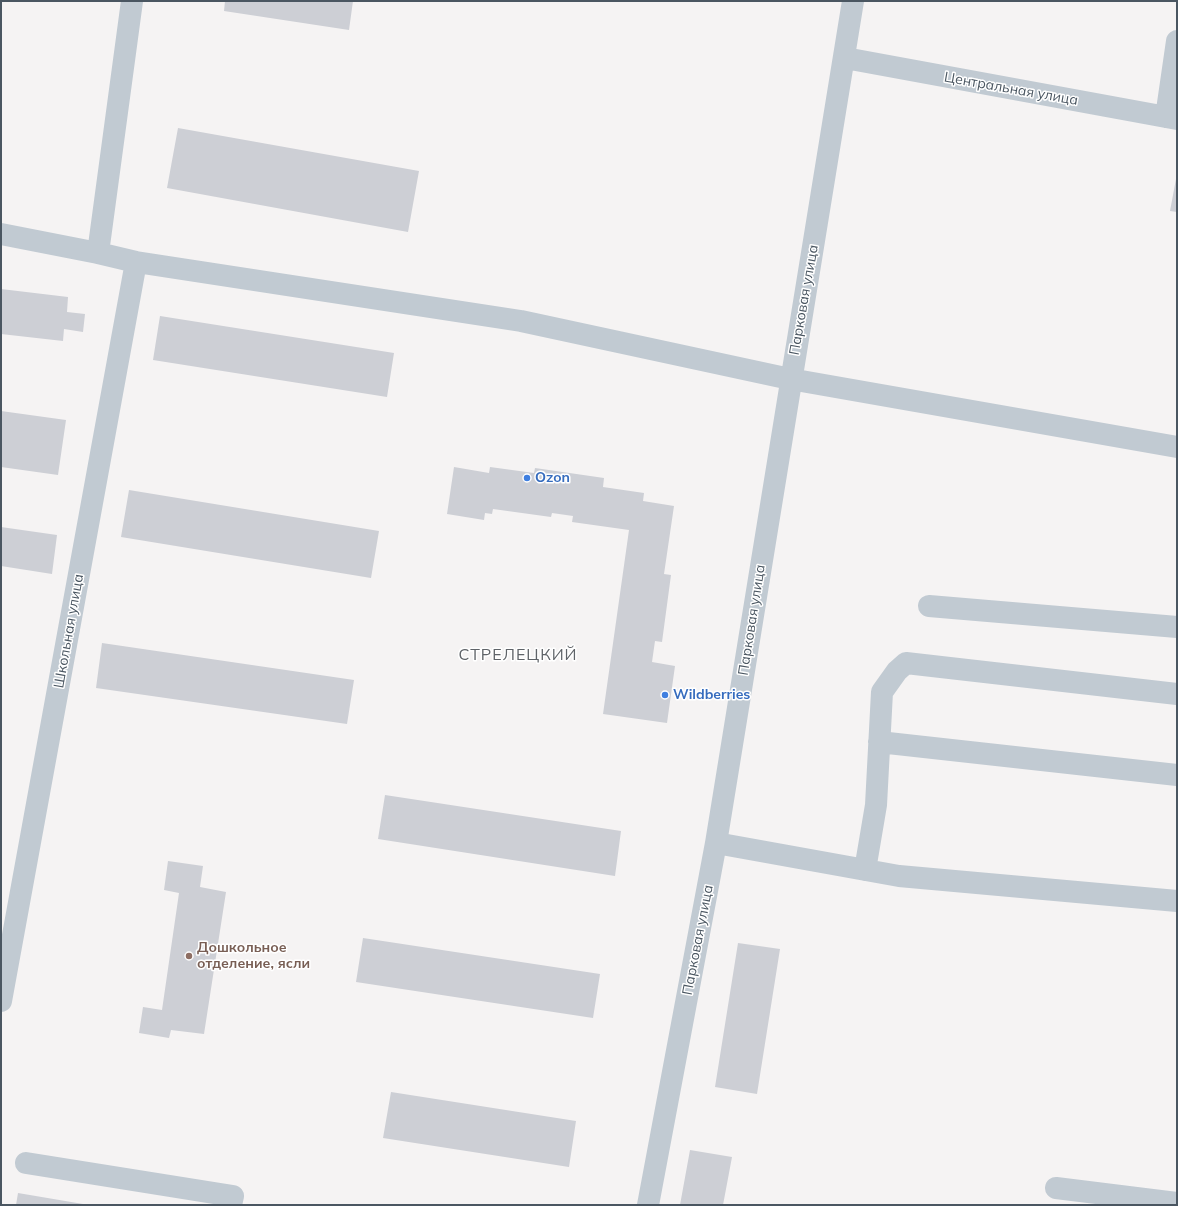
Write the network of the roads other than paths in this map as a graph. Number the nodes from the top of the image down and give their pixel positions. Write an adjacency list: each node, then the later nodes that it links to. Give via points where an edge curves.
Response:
1 (132, 1): 7 (street)
2 (853, 1): 4 (street, Парковая улица)
3 (1177, 41): 5 (street)
4 (845, 58): 5 (street, Центральная улица); 9 (street, Парковая улица)
5 (1171, 118)
6 (1, 234): 7 (street)
7 (98, 253): 8 (street)
8 (136, 262): 9 (street, via 522,321); 19 (street, Школьная улица)
9 (790, 380): 10 (street); 16 (street, Парковая улица)
10 (1177, 447)
11 (929, 606): 12 (street)
12 (1177, 627)
13 (1177, 694): 14 (street, via 906,663 882,692)
14 (879, 742): 15 (street); 17 (street, via 876,805)
15 (1177, 775)
16 (716, 842): 17 (street); 24 (street, Парковая улица)
17 (864, 870): 18 (street, via 899,876)
18 (1177, 901)
19 (1, 1001)
20 (26, 1163): 22 (street)
21 (1056, 1188): 23 (street)
22 (232, 1200)
23 (1177, 1203)
24 (648, 1205)

